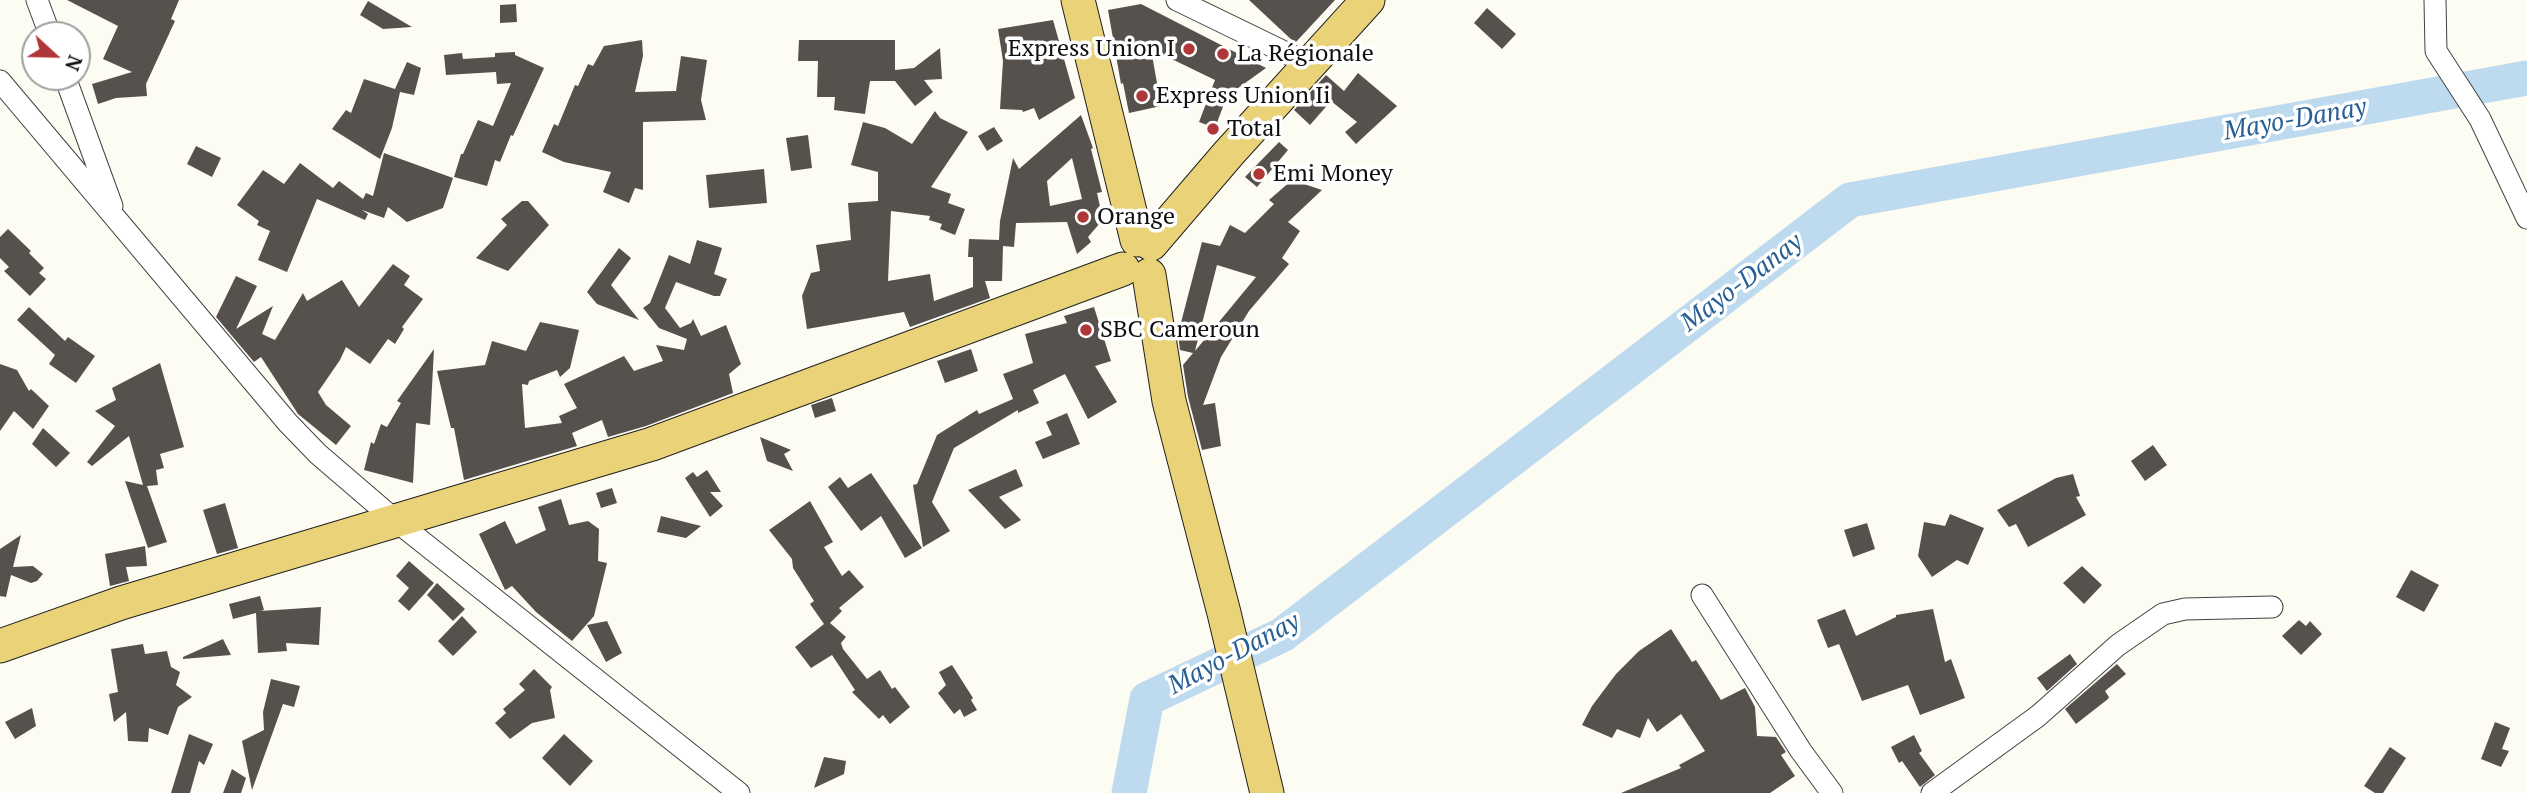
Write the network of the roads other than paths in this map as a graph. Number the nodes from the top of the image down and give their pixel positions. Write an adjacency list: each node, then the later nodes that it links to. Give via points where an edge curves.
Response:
1 (37, 0): 6 (street)
2 (1078, 0): 12 (main road)
3 (1177, 0): 7 (street)
4 (1368, 0): 7 (main road)
5 (2435, 0): 10 (street, via 2436,51 2480,119)
6 (45, 21)
7 (1311, 65): 12 (main road)
8 (0, 81): 11 (street)
9 (70, 91): 11 (street)
10 (2527, 218)
11 (118, 221): 13 (street, via 288,423)
12 (1140, 257): 13 (main road, via 652,444); 18 (main road, via 1169,401)
13 (396, 521): 16 (main road, via 121,603); 17 (street)
14 (1702, 595): 19 (street)
15 (2272, 607): 20 (street, via 2185,609 2163,614 2118,645 2038,716)
16 (0, 646)
17 (739, 793)
18 (1267, 793)
19 (1832, 793)
20 (1932, 793)

